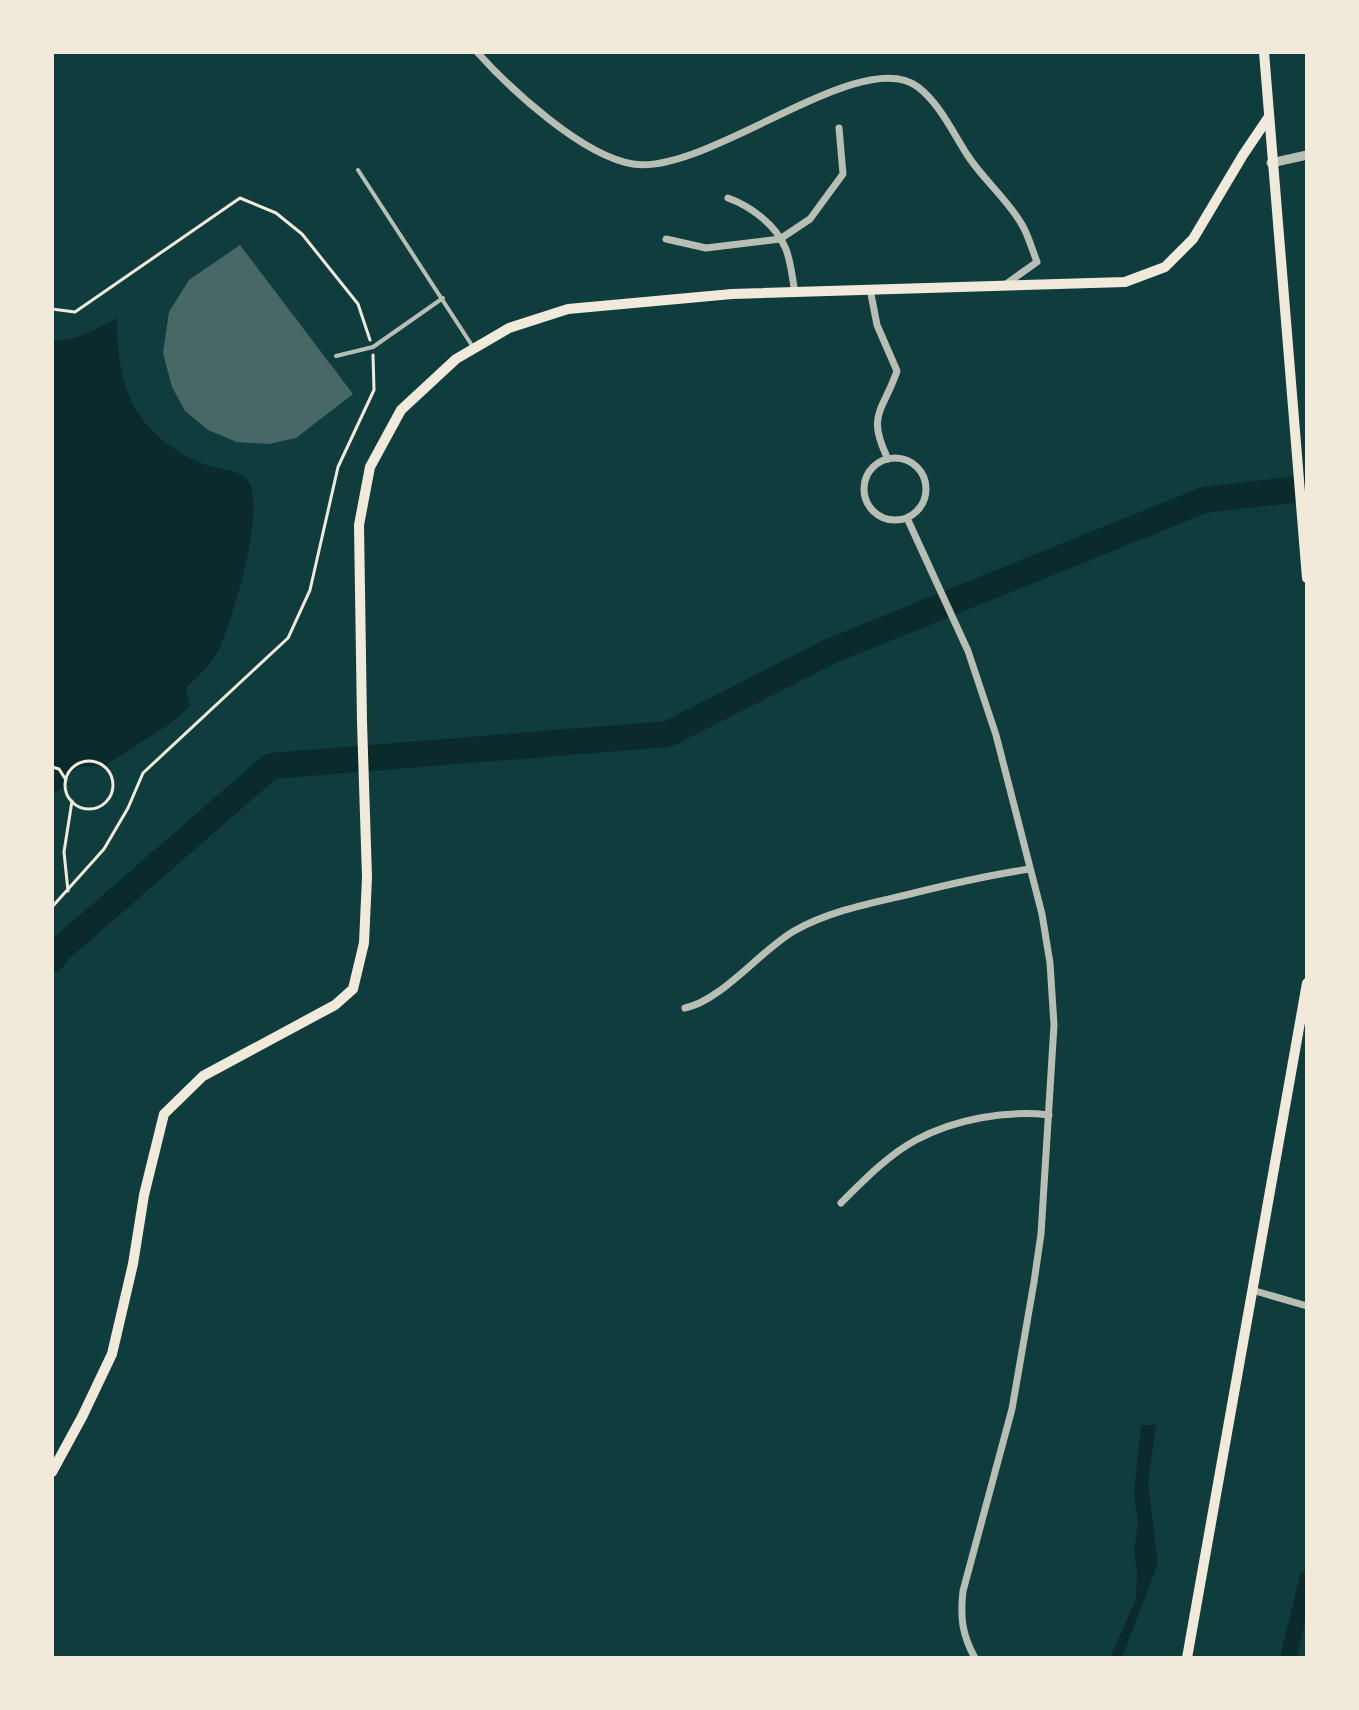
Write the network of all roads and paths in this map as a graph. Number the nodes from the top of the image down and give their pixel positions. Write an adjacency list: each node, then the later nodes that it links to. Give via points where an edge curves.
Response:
1 (477, 52): 11 (street, via 548,119 604,156 634,165 682,160 863,82 888,76 916,85 1022,224 1037,262)
2 (1264, 52): 3 (main road)
3 (1268, 118): 6 (main road); 11 (main road, via 1193,239 1165,267 1125,282)
4 (839, 128): 10 (street, via 843,174 810,219)
5 (1307, 155): 6 (street)
6 (1271, 163): 21 (main road)
7 (358, 170): 14 (lane)
8 (728, 198): 10 (street, via 750,206)
9 (666, 239): 10 (street, via 706,248)
10 (780, 239): 13 (street)
11 (1005, 285): 12 (main road)
12 (870, 289): 13 (main road); 19 (street, via 877,325 897,371 877,420 877,437)
13 (795, 292): 17 (main road, via 568,309 509,328)
14 (443, 298): 16 (lane); 17 (lane)
15 (52, 309): 16 (path, via 75,312 240,198 276,213 302,234 358,304)
16 (373, 347): 18 (lane); 26 (path, via 374,390 338,467 310,590 288,638 143,773 104,849)
17 (474, 349): 34 (main road, via 401,410 370,467 359,525 367,877 364,943 353,989 335,1005 203,1076 164,1114 112,1354)
18 (336, 356)
19 (888, 459): 20 (street, via 911,463 926,486 925,499); 20 (street, via 869,472 864,486 868,505 879,517)
20 (907, 518): 25 (street, via 968,651)
21 (1307, 578)
22 (52, 767): 23 (path)
23 (66, 780): 24 (path); 24 (path, via 74,766 88,761 103,766 112,779 111,794 100,805 86,808)
24 (72, 801): 26 (path, via 64,852)
25 (1030, 869): 29 (street, via 831,915 797,929 726,985); 30 (street, via 1050,963 1054,1025)
26 (68, 891): 27 (path)
27 (52, 907)
28 (1307, 983): 32 (main road)
29 (685, 1008)
30 (1049, 1115): 31 (street, via 964,1122 914,1140); 35 (street, via 1041,1234 1021,1364 963,1591 962,1631)
31 (841, 1203)
32 (1252, 1290): 33 (street); 36 (main road)
33 (1303, 1305)
34 (52, 1472)
35 (975, 1658)
36 (1187, 1658)

